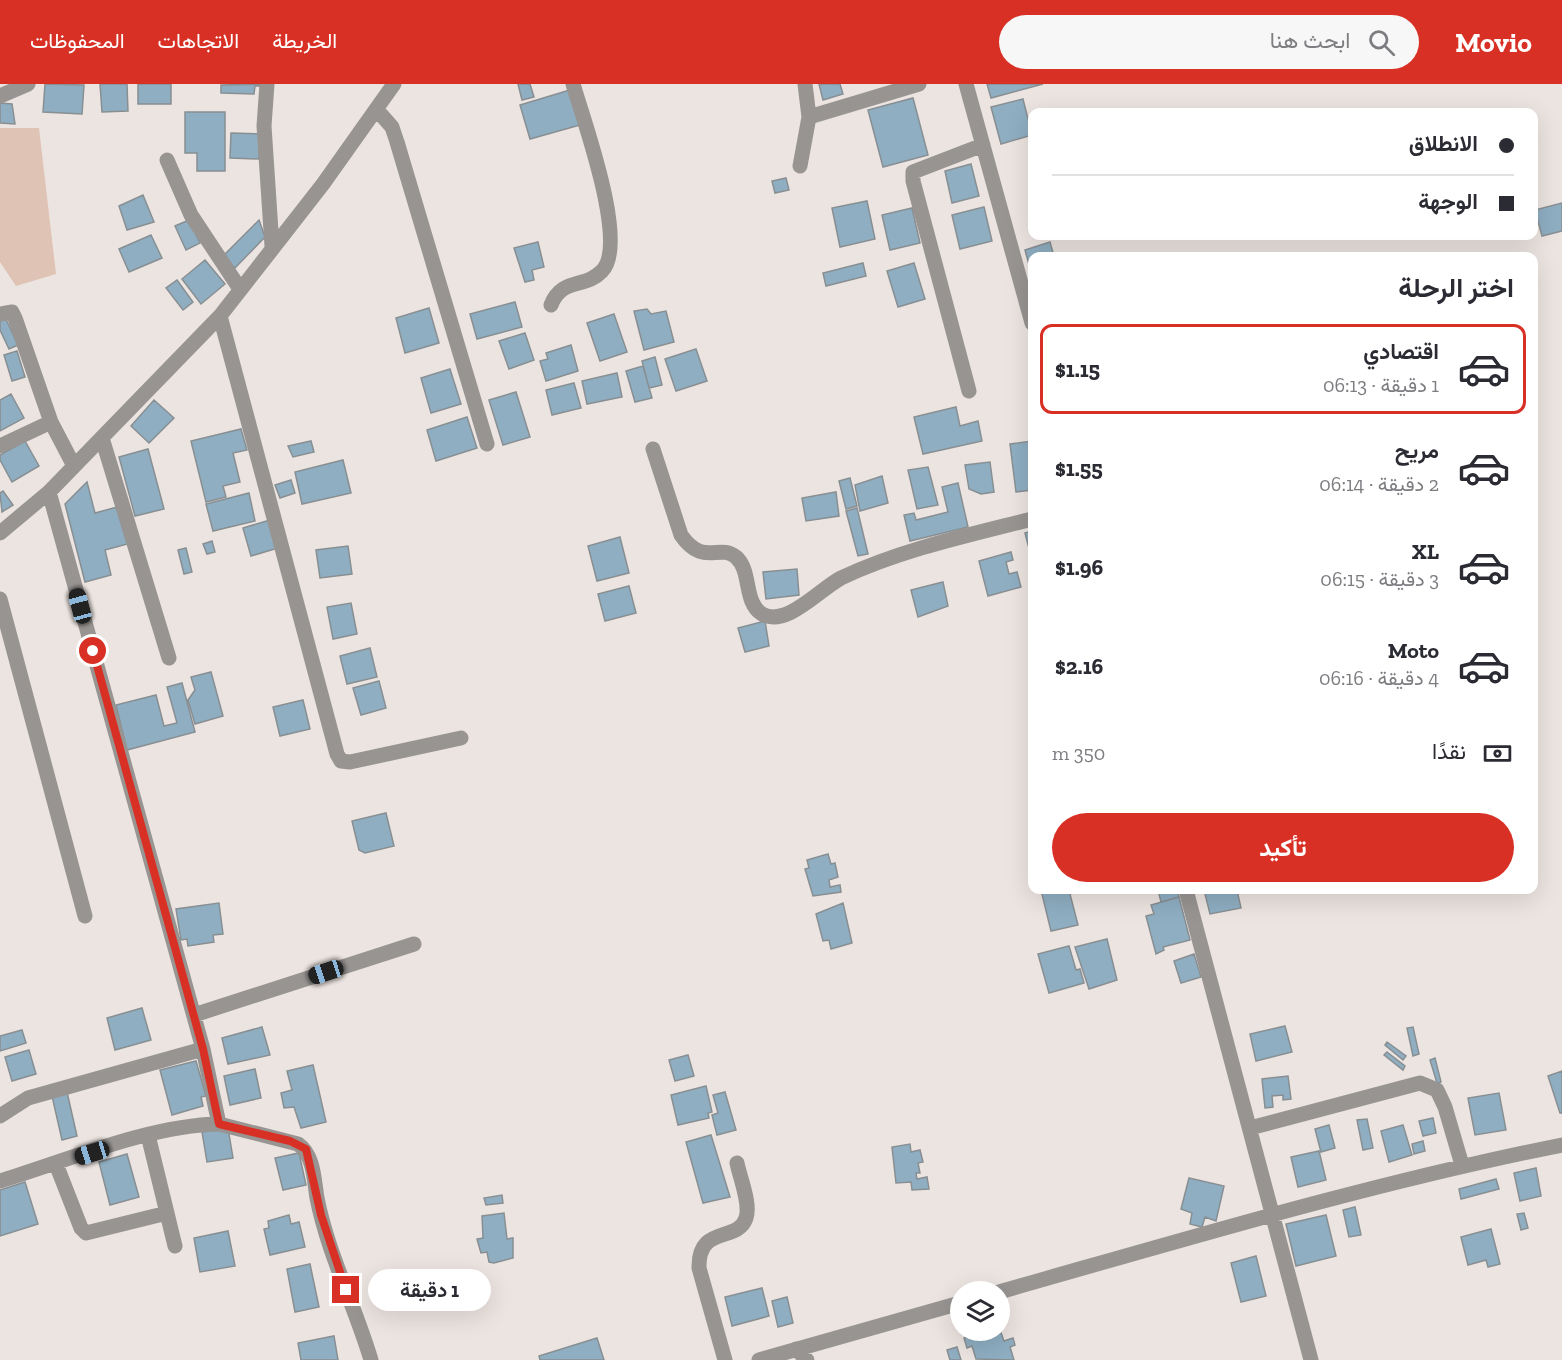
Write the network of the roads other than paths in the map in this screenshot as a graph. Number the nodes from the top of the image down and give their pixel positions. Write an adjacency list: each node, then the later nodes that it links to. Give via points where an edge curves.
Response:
1 (28, 84): 8 (street)
2 (267, 84): 14 (street, via 264,126)
3 (394, 84): 9 (street)
4 (573, 84): 16 (street, via 609,208 611,236 602,271 561,289)
5 (805, 84): 10 (street)
6 (919, 84): 10 (street)
7 (966, 84): 11 (street)
8 (0, 96)
9 (376, 110): 14 (street); 23 (street, via 392,127 398,142)
10 (809, 117): 13 (street)
11 (983, 145): 17 (street); 20 (street, via 913,172)
12 (167, 160): 15 (street, via 191,215)
13 (800, 166)
14 (272, 246): 15 (street)
15 (240, 289): 19 (street)
16 (551, 305)
17 (1028, 308)
18 (0, 314): 21 (street, via 12,312 15,318)
19 (220, 316): 22 (street); 32 (street, via 336,754 341,761 350,762)
20 (969, 391)
21 (51, 422): 24 (street); 26 (street)
22 (102, 438): 26 (street); 31 (street)
23 (487, 444)
24 (0, 447)
25 (653, 449): 28 (street, via 681,534 690,547 703,554 736,557 753,604 762,614 774,618 789,614 841,578 901,556)
26 (74, 466): 27 (street)
27 (49, 492): 29 (street); 36 (street)
28 (1028, 520)
29 (0, 533)
30 (0, 599): 34 (street)
31 (169, 658)
32 (461, 738)
33 (1187, 894): 40 (street)
34 (85, 916)
35 (414, 944): 36 (street)
36 (194, 1015): 37 (street)
37 (203, 1049): 38 (street, via 28,1098); 39 (street)
38 (0, 1116)
39 (219, 1124): 41 (street); 53 (street, via 290,1141 306,1149 321,1215)
40 (1250, 1128): 45 (street, via 1420,1083 1437,1090); 48 (street)
41 (148, 1136): 44 (street); 47 (street)
42 (1562, 1145): 45 (street)
43 (736, 1163): 54 (street, via 746,1219 741,1226 705,1243 699,1255 699,1268)
44 (56, 1164): 46 (street); 47 (street, via 86,1233)
45 (1462, 1165): 48 (street)
46 (0, 1181)
47 (167, 1213): 49 (street)
48 (1272, 1215): 50 (street); 56 (street)
49 (175, 1246)
50 (1010, 1289)
51 (950, 1306): 52 (street)
52 (802, 1354): 55 (street)
53 (371, 1360)
54 (725, 1360)
55 (759, 1360)
56 (1311, 1360)

